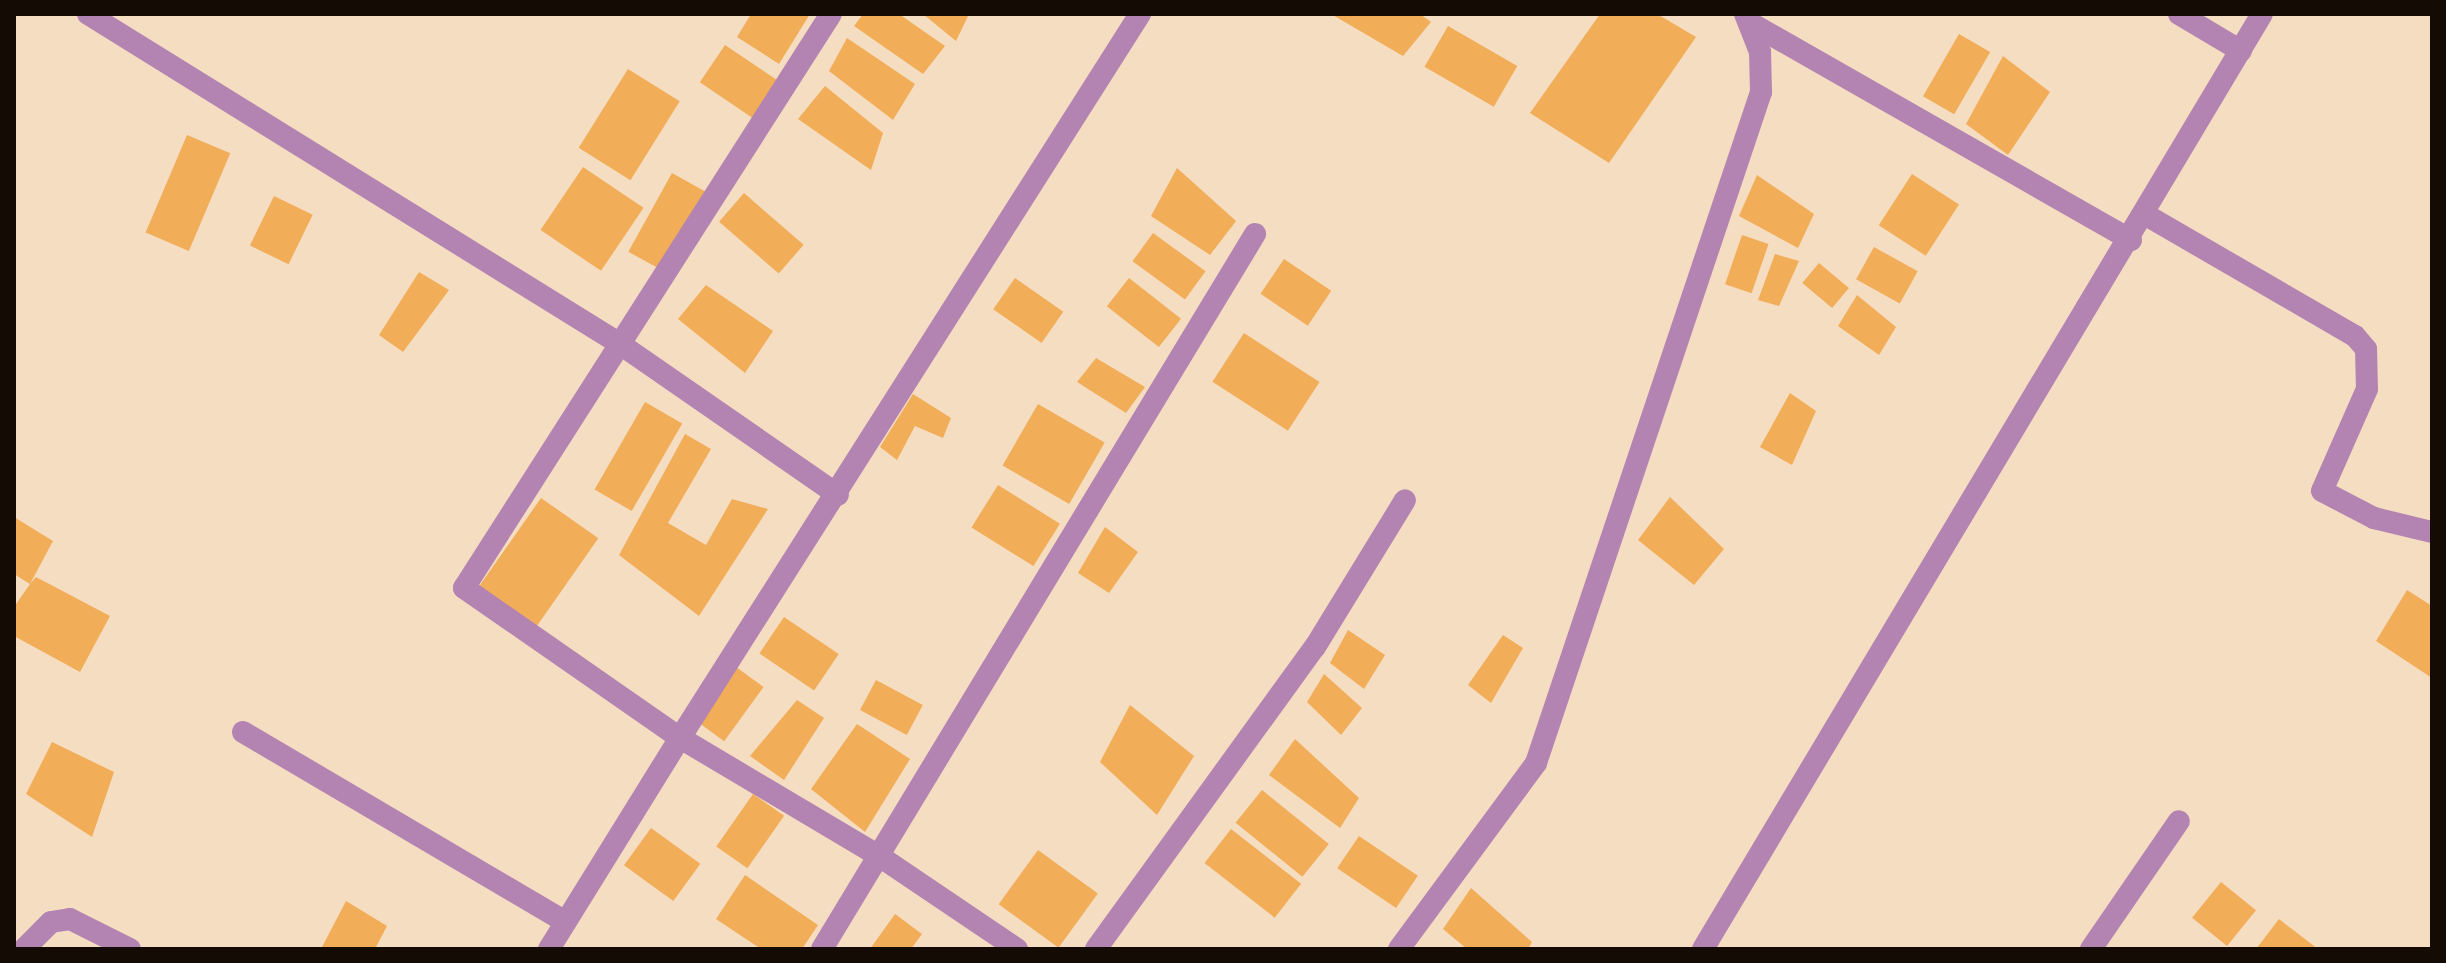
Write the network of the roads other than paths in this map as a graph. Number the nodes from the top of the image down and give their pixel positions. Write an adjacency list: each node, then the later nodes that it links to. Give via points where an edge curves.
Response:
1 (88, 14): 11 (street)
2 (831, 14): 11 (street)
3 (1140, 14): 12 (street)
4 (2179, 14): 7 (street)
5 (2262, 14): 7 (street)
6 (1749, 20): 10 (street); 26 (street, via 1761,92 1536,763)
7 (2241, 51): 8 (street)
8 (2146, 215): 10 (street); 14 (street, via 2355,336 2366,349 2367,389 2322,491 2374,518)
9 (1255, 234): 18 (street)
10 (2131, 240): 27 (street)
11 (620, 344): 12 (street); 16 (street, via 464,588)
12 (838, 495): 16 (street)
13 (1405, 500): 25 (street, via 1315,647)
14 (2432, 532)
15 (243, 732): 19 (street)
16 (680, 738): 18 (street); 19 (street)
17 (2179, 821): 28 (street)
18 (879, 856): 23 (street); 24 (street)
19 (565, 922): 22 (street)
20 (24, 949): 21 (street, via 51,922 70,919)
21 (130, 949)
22 (549, 949)
23 (822, 949)
24 (1017, 949)
25 (1096, 949)
26 (1399, 949)
27 (1703, 949)
28 (2091, 949)

